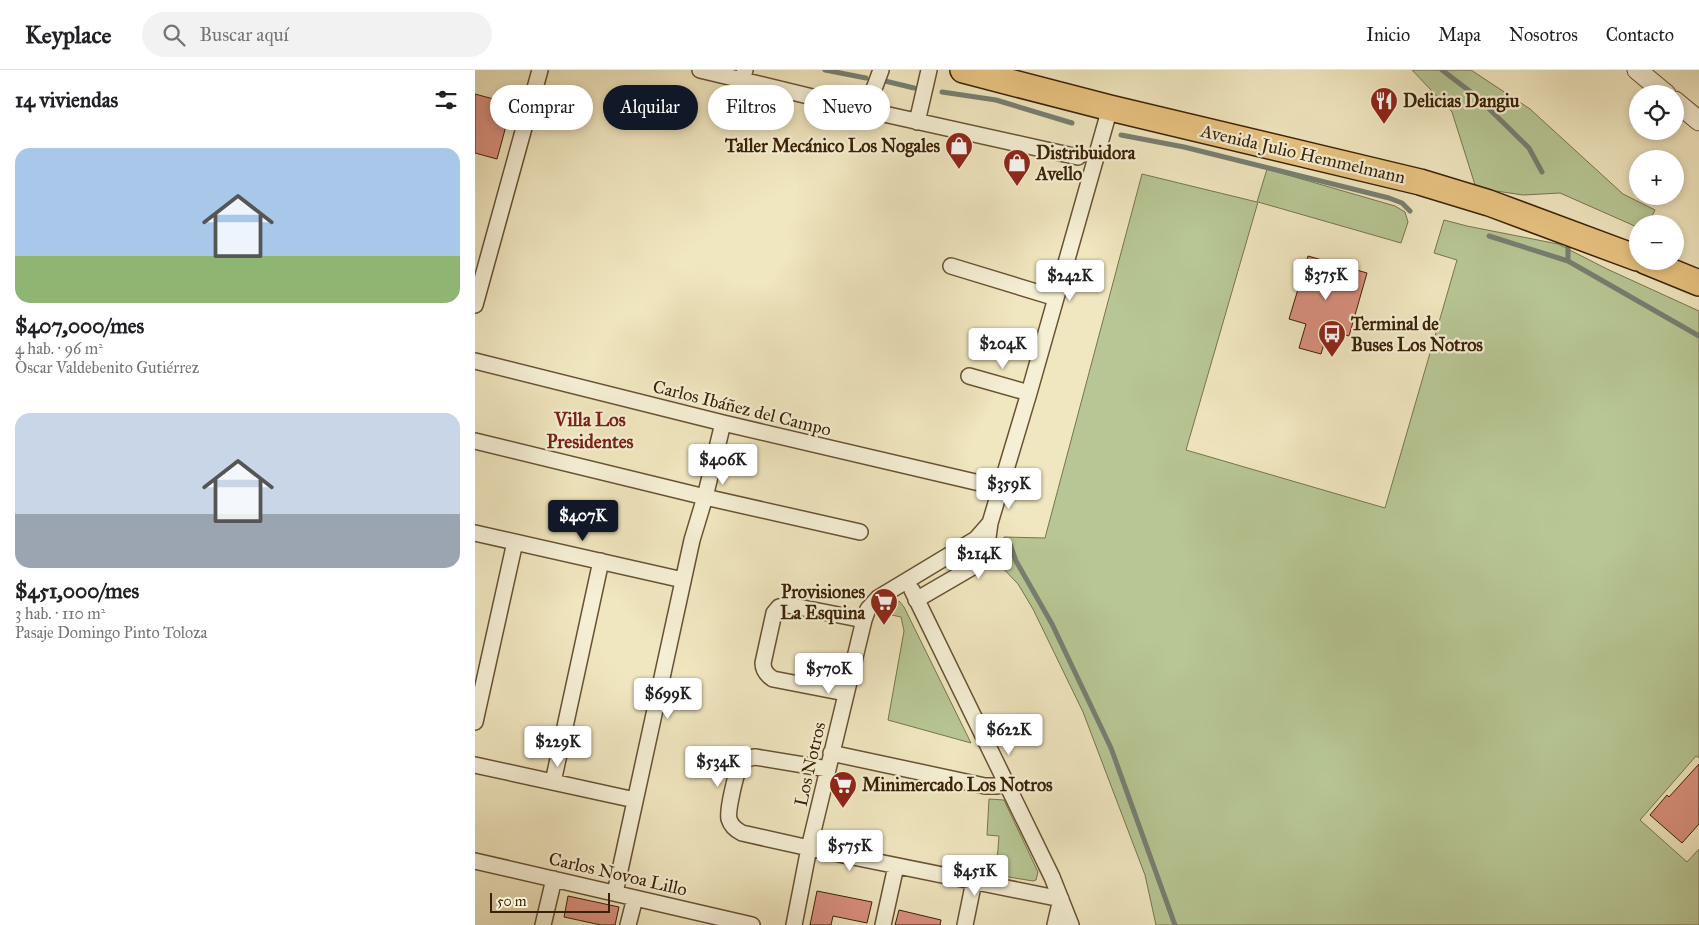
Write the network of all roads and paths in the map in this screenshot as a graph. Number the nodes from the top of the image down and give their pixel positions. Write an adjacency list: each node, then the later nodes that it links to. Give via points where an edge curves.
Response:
1 (540, 70): 22 (street)
2 (700, 70): 7 (street)
3 (881, 70): 8 (street)
4 (929, 70): 15 (street)
5 (963, 70): 11 (highway, Avenida Julio Hemmelmann)
6 (1637, 70): 9 (street)
7 (743, 75): 10 (street)
8 (876, 85)
9 (1655, 85)
10 (804, 92)
11 (1110, 108): 17 (highway, Avenida Julio Hemmelmann, via 1420,182); 21 (street)
12 (1684, 108): 14 (street)
13 (890, 116): 15 (street)
14 (1699, 121)
15 (917, 122): 16 (street)
16 (1078, 157)
17 (1629, 255)
18 (951, 266): 21 (street)
19 (1667, 270): 20 (highway)
20 (1699, 283)
21 (1056, 298): 25 (street)
22 (475, 305)
23 (475, 361): 26 (street, Carlos Ibáñez del Campo)
24 (969, 376): 25 (street)
25 (1029, 394): 28 (street)
26 (723, 423): 28 (street, Carlos Ibáñez del Campo); 29 (street)
27 (475, 441): 29 (street)
28 (1001, 488): 30 (street)
29 (705, 497): 31 (street); 35 (street)
30 (989, 523): 36 (street, Los Notros, via 976,539); 37 (street, via 986,552 978,564)
31 (860, 532)
32 (475, 533): 33 (street)
33 (515, 542): 34 (street); 40 (street)
34 (601, 561): 35 (street); 44 (street)
35 (683, 580): 46 (street)
36 (906, 580): 37 (street); 38 (street, Los Notros, via 873,603)
37 (916, 600): 45 (street)
38 (864, 620): 39 (street, Los Notros); 39 (street, via 788,605 773,613 763,663 766,673 773,679)
39 (845, 693): 41 (street, Los Notros)
40 (475, 722)
41 (831, 753): 43 (street, Los Notros); 45 (street, via 985,786)
42 (475, 765): 44 (street)
43 (827, 769): 47 (street, Los Notros); 47 (street, via 755,757 746,759 739,766 728,812 731,825 742,833)
44 (553, 782): 46 (street)
45 (1006, 784): 54 (street)
46 (635, 800): 52 (street)
47 (809, 848): 49 (street); 59 (street, Los Notros)
48 (475, 860): 50 (street, Carlos Novoa Lillo)
49 (896, 866): 51 (street); 60 (street)
50 (554, 879): 52 (street, Carlos Novoa Lillo); 56 (street)
51 (974, 882): 54 (street); 61 (street)
52 (615, 893): 53 (street, Carlos Novoa Lillo)
53 (635, 898): 55 (street, Carlos Novoa Lillo); 57 (street)
54 (1061, 899): 62 (street); 63 (street)
55 (715, 921): 58 (street, Carlos Novoa Lillo)
56 (543, 925)
57 (628, 925)
58 (752, 925)
59 (794, 925)
60 (883, 925)
61 (965, 925)
62 (1055, 925)
63 (1071, 925)

